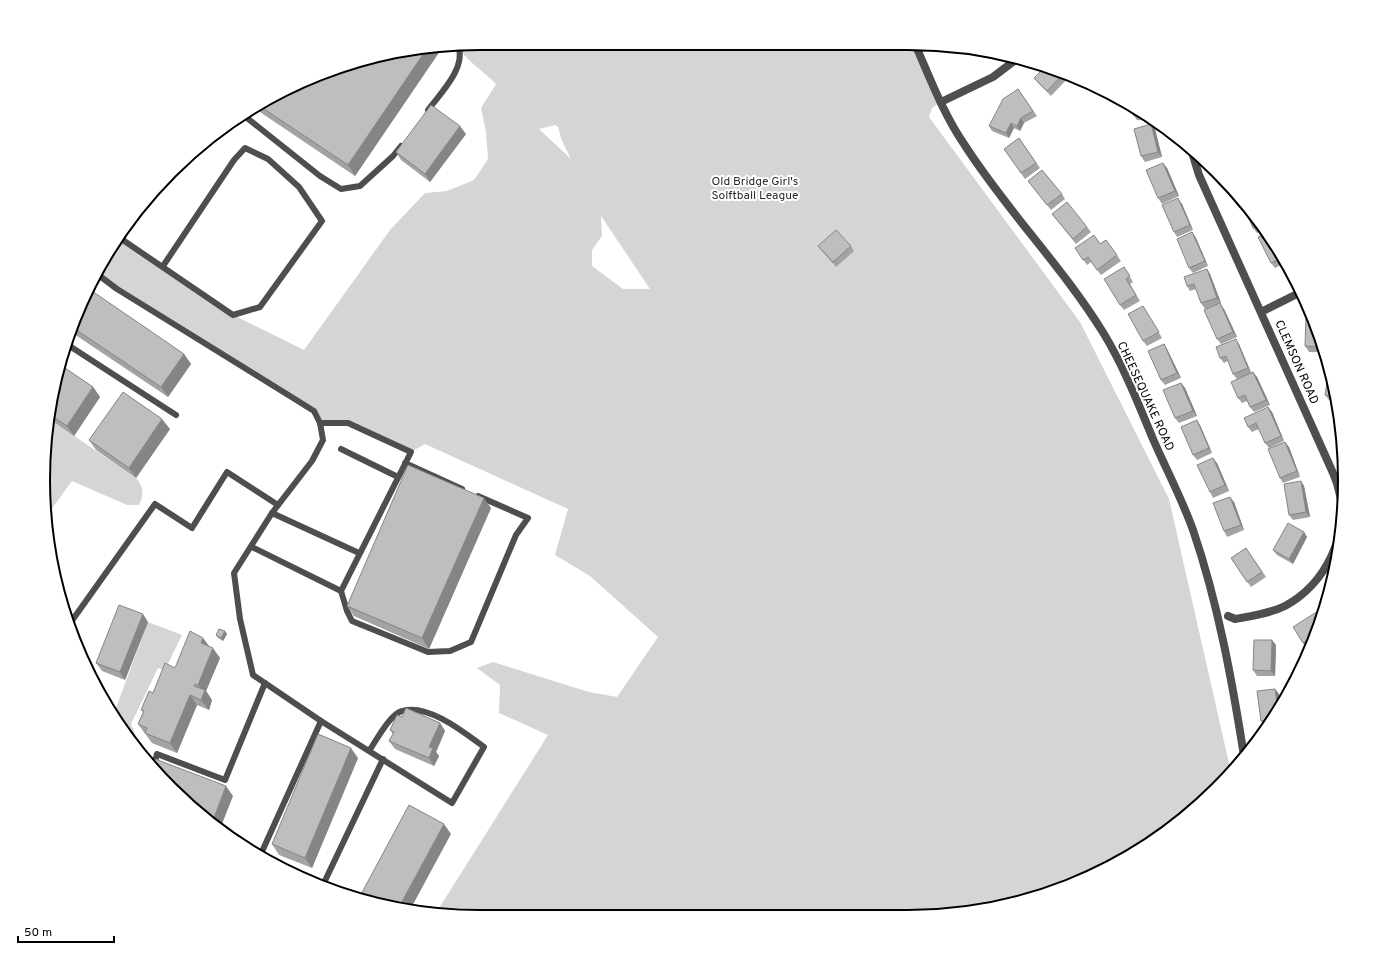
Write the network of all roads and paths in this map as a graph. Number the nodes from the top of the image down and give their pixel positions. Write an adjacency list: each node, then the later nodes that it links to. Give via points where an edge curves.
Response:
1 (918, 50): 4 (street, CHEESEQUAKE ROAD)
2 (460, 51): 5 (lane, via 458,67)
3 (1011, 63): 4 (street, via 993,77)
4 (941, 102): 31 (street, CHEESEQUAKE ROAD, via 964,145 1005,203 1081,300 1103,333 1125,374 1198,546 1218,622)
5 (425, 114)
6 (247, 118): 7 (lane, via 320,176 341,189 360,186 393,156)
7 (407, 138)
8 (1194, 159): 13 (street, CLEMSON ROAD)
9 (123, 240): 10 (lane)
10 (163, 266): 10 (lane, via 233,315 260,307 322,221 299,187 268,159 245,148 234,160)
11 (101, 277): 16 (lane, via 314,411)
12 (1296, 295): 13 (street)
13 (1261, 312): 20 (street, CLEMSON ROAD)
14 (71, 347): 15 (lane)
15 (176, 415)
16 (320, 423): 18 (lane, via 348,423 411,452); 21 (lane, via 323,440 312,461)
17 (341, 449): 19 (lane)
18 (405, 463): 19 (lane); 26 (lane, via 528,518 516,535 471,642 450,651 428,652 352,621)
19 (398, 478): 24 (lane)
20 (1338, 487)
21 (278, 505): 22 (lane); 28 (lane, via 227,472 192,528 155,504)
22 (272, 512): 23 (lane); 24 (lane)
23 (252, 547): 26 (lane); 29 (lane, via 234,573 240,620 253,675)
24 (359, 553): 26 (lane)
25 (1331, 556): 27 (street, CLEMSON ROAD, via 1303,594 1277,609 1235,620)
26 (341, 591)
27 (1228, 616)
28 (73, 619)
29 (265, 683): 30 (lane); 34 (lane, via 225,780 157,754)
30 (321, 721): 32 (lane); 35 (lane)
31 (1243, 749)
32 (369, 751): 33 (lane); 33 (lane, via 391,718 402,711 435,715 451,722 484,747 452,802)
33 (383, 759): 36 (lane)
34 (155, 761)
35 (262, 851)
36 (325, 881)

